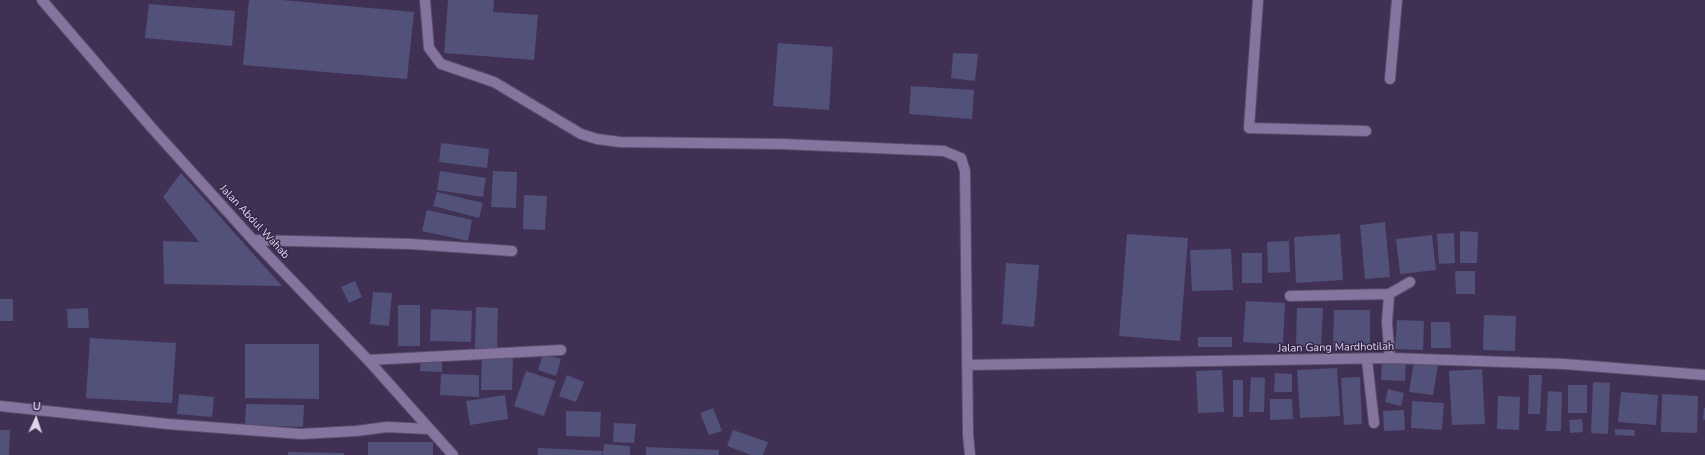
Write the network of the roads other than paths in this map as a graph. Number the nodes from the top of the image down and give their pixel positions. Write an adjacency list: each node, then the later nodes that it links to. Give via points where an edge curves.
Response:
1 (42, 0): 7 (street, Jalan Abdul Wahab, via 151,128)
2 (425, 0): 16 (street, via 429,48 440,64 494,82 581,134 597,139 620,142 782,144 944,152 961,158 965,171)
3 (1258, 0): 6 (street, via 1250,128)
4 (1397, 0): 5 (street)
5 (1390, 79)
6 (1366, 131)
7 (253, 240): 8 (street, via 411,244); 14 (street, Jalan Abdul Wahab)
8 (512, 251)
9 (1410, 282): 10 (street)
10 (1389, 294): 11 (street); 13 (street, via 1387,323)
11 (1290, 296)
12 (561, 350): 14 (street)
13 (1390, 358): 15 (street, Jalan Gang Mardhotilah); 17 (street, Jalan Gang Mardhotilah, via 1564,364)
14 (368, 360): 20 (street, Jalan Abdul Wahab)
15 (1367, 360): 16 (street, Jalan Gang Mardhotilah); 19 (street)
16 (967, 365): 22 (street)
17 (1705, 375)
18 (0, 406): 20 (street, via 168,424 301,434 387,427)
19 (1374, 423)
20 (429, 429): 21 (street, Jalan Abdul Wahab)
21 (453, 455)
22 (970, 455)

